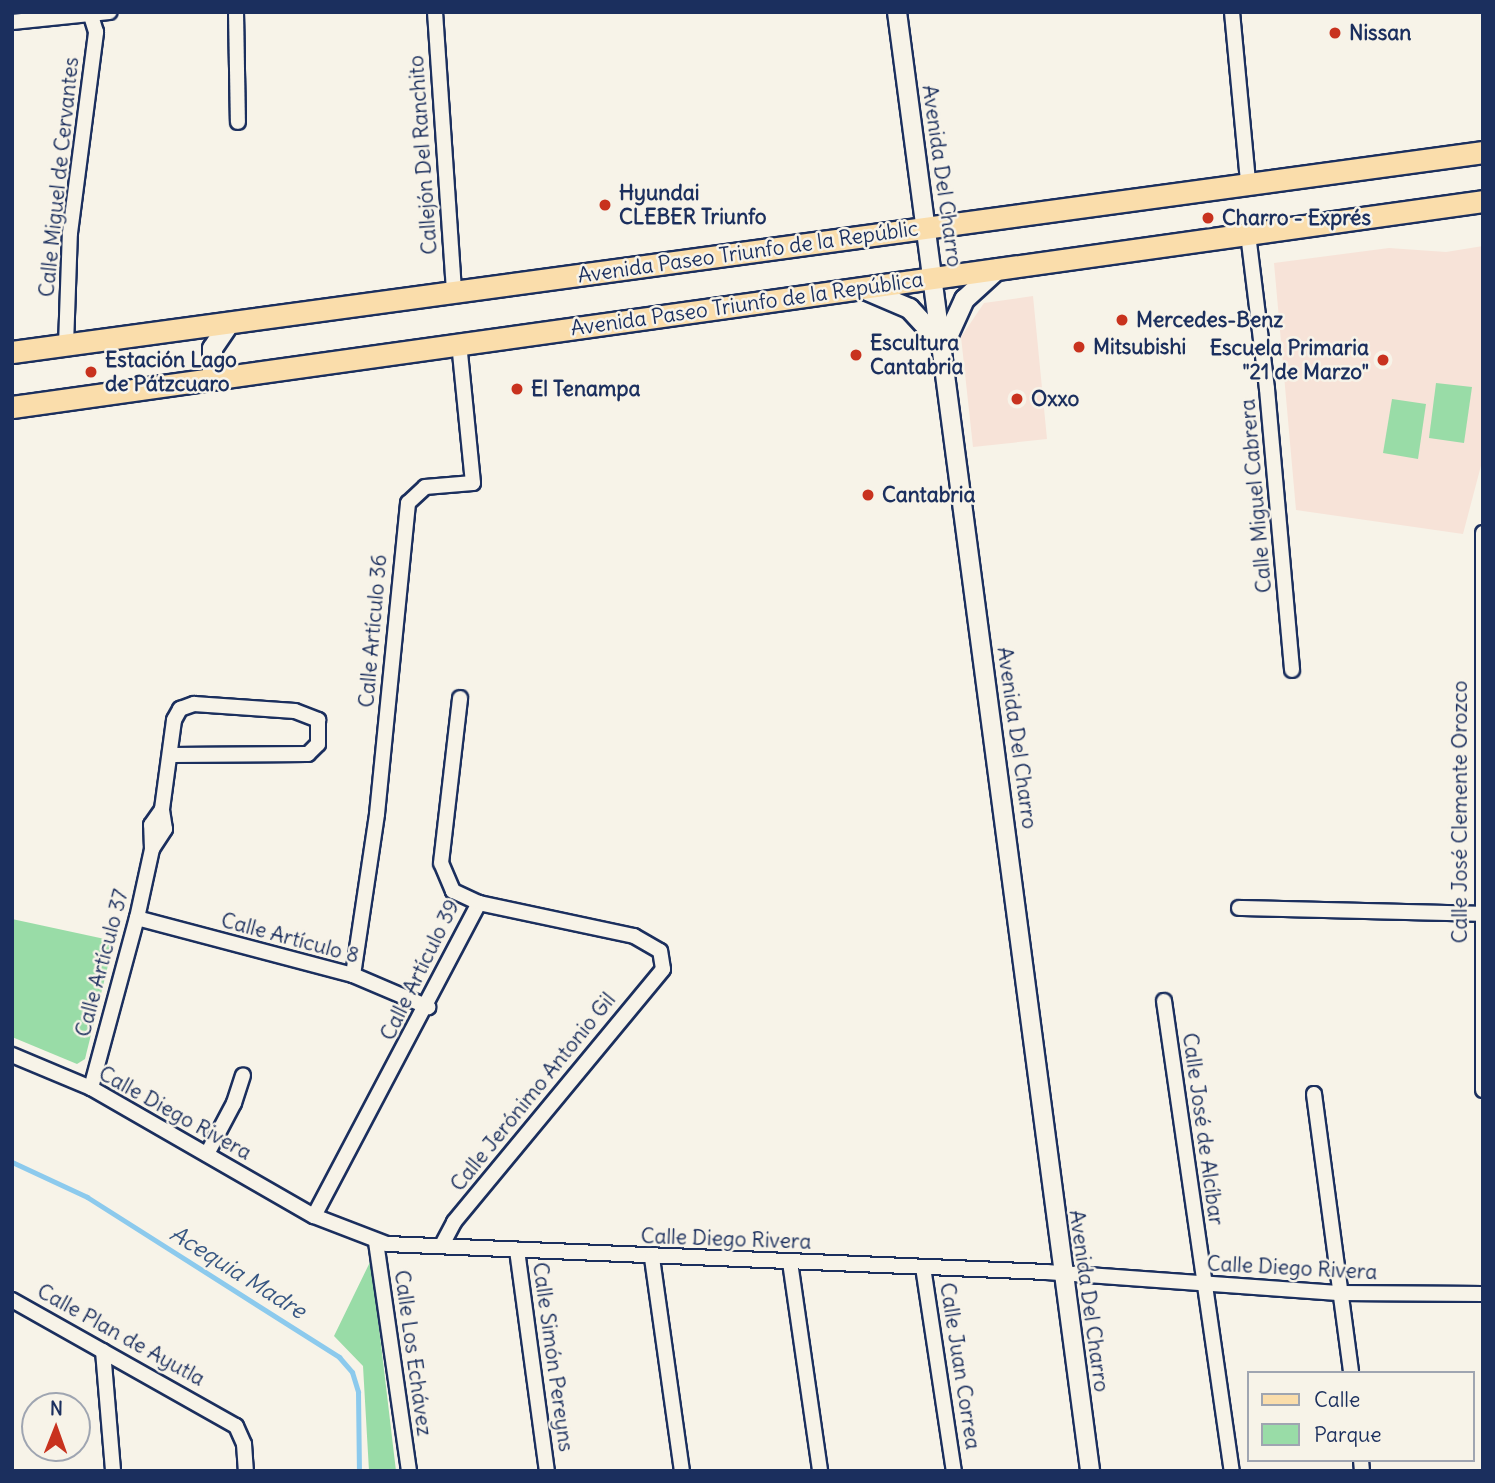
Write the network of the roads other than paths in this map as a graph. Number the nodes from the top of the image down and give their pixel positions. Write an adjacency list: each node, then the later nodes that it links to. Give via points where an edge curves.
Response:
1 (109, 12): 6 (street)
2 (236, 12): 8 (street)
3 (435, 12): 17 (street, Callejón Del Ranchito)
4 (897, 12): 12 (street, Avenida Del Charro)
5 (1232, 12): 10 (street)
6 (90, 13): 7 (street); 20 (street, Calle Miguel de Cervantes, via 96,32 71,233)
7 (12, 22)
8 (238, 122)
9 (1483, 152): 10 (main road, Avenida Paseo Triunfo de la Repúblic)
10 (1248, 182): 12 (main road, Avenida Paseo Triunfo de la Repúblic)
11 (1483, 201): 13 (main road, Avenida Paseo Triunfo de la República)
12 (926, 226): 15 (street, Avenida Del Charro); 17 (main road, Avenida Paseo Triunfo de la Repúblic)
13 (1248, 234): 14 (main road, Avenida Paseo Triunfo de la República); 27 (street, Calle Miguel Cabrera)
14 (998, 268): 15 (main road, Avenida Paseo Triunfo de la República); 21 (main road, via 964,299)
15 (933, 278): 16 (main road, Avenida Paseo Triunfo de la República); 21 (street, Avenida Del Charro)
16 (861, 288): 19 (main road, Avenida Paseo Triunfo de la República); 21 (main road, via 892,297 909,308)
17 (454, 294): 18 (main road, Avenida Paseo Triunfo de la Repúblic)
18 (229, 323): 20 (main road, Avenida Paseo Triunfo de la Repúblic); 23 (main road, via 212,348)
19 (459, 343): 23 (main road, Avenida Paseo Triunfo de la República); 34 (street, Calle Artículo 36, via 473,483 425,487 408,503 377,814)
20 (65, 345): 22 (main road, Avenida Paseo Triunfo de la Repúblic)
21 (943, 345): 51 (street, Avenida Del Charro)
22 (12, 352)
23 (212, 378): 24 (main road, Avenida Paseo Triunfo de la República)
24 (12, 407)
25 (1483, 533): 26 (street, Calle José Clemente Orozco)
26 (1481, 650): 32 (street, Calle José Clemente Orozco)
27 (1292, 670)
28 (460, 698): 30 (street, Calle Artículo 39, via 441,863 453,891)
29 (172, 755): 29 (street, Calle Artículo 37, via 308,754 316,749 318,720 295,711 194,704 180,709 174,720); 33 (street, Calle Artículo 37, via 162,809 151,825 152,849)
30 (480, 903): 37 (street, Calle Artículo 39); 46 (street, Calle Jerónimo Antonio Gil, via 634,936 660,951 663,969 454,1222)
31 (1238, 908): 32 (street)
32 (1481, 914): 36 (street, Calle José Clemente Orozco)
33 (137, 918): 34 (street, Calle Artículo 8); 40 (street, Calle Artículo 37)
34 (353, 975): 37 (street, Calle Artículo 8)
35 (1164, 1001): 52 (street, Calle José de Alcíbar)
36 (1483, 1001): 41 (street, Calle José Clemente Orozco)
37 (428, 1007): 44 (street, Calle Artículo 39)
38 (12, 1055): 40 (street, Calle Diego Rivera)
39 (243, 1075): 43 (street)
40 (91, 1088): 43 (street, Calle Diego Rivera)
41 (1483, 1090)
42 (1314, 1094): 53 (street)
43 (207, 1154): 44 (street, Calle Diego Rivera)
44 (314, 1216): 45 (street, Calle Diego Rivera)
45 (376, 1242): 46 (street, Calle Diego Rivera); 60 (street, Calle Los Echávez)
46 (442, 1245): 47 (street, Calle Diego Rivera)
47 (517, 1250): 48 (street, Calle Diego Rivera); 61 (street, Calle Simón Pereyns)
48 (652, 1258): 49 (street, Calle Diego Rivera); 62 (street)
49 (790, 1262): 50 (street, Calle Diego Rivera); 63 (street)
50 (923, 1268): 51 (street, Calle Diego Rivera); 64 (street, Calle Juan Correa)
51 (1061, 1273): 52 (street, Calle Diego Rivera); 65 (street, Avenida Del Charro)
52 (1204, 1285): 53 (street, Calle Diego Rivera); 66 (street, Calle José de Alcíbar)
53 (1341, 1293): 54 (street, Calle Diego Rivera); 57 (street)
54 (1483, 1294)
55 (12, 1300): 56 (street, Calle Plan de Ayutla)
56 (103, 1351): 58 (street); 59 (street, Calle Plan de Ayutla, via 210,1408 242,1434)
57 (1351, 1371)
58 (113, 1471)
59 (246, 1471)
60 (409, 1471)
61 (547, 1471)
62 (682, 1471)
63 (820, 1471)
64 (954, 1471)
65 (1090, 1471)
66 (1232, 1471)

